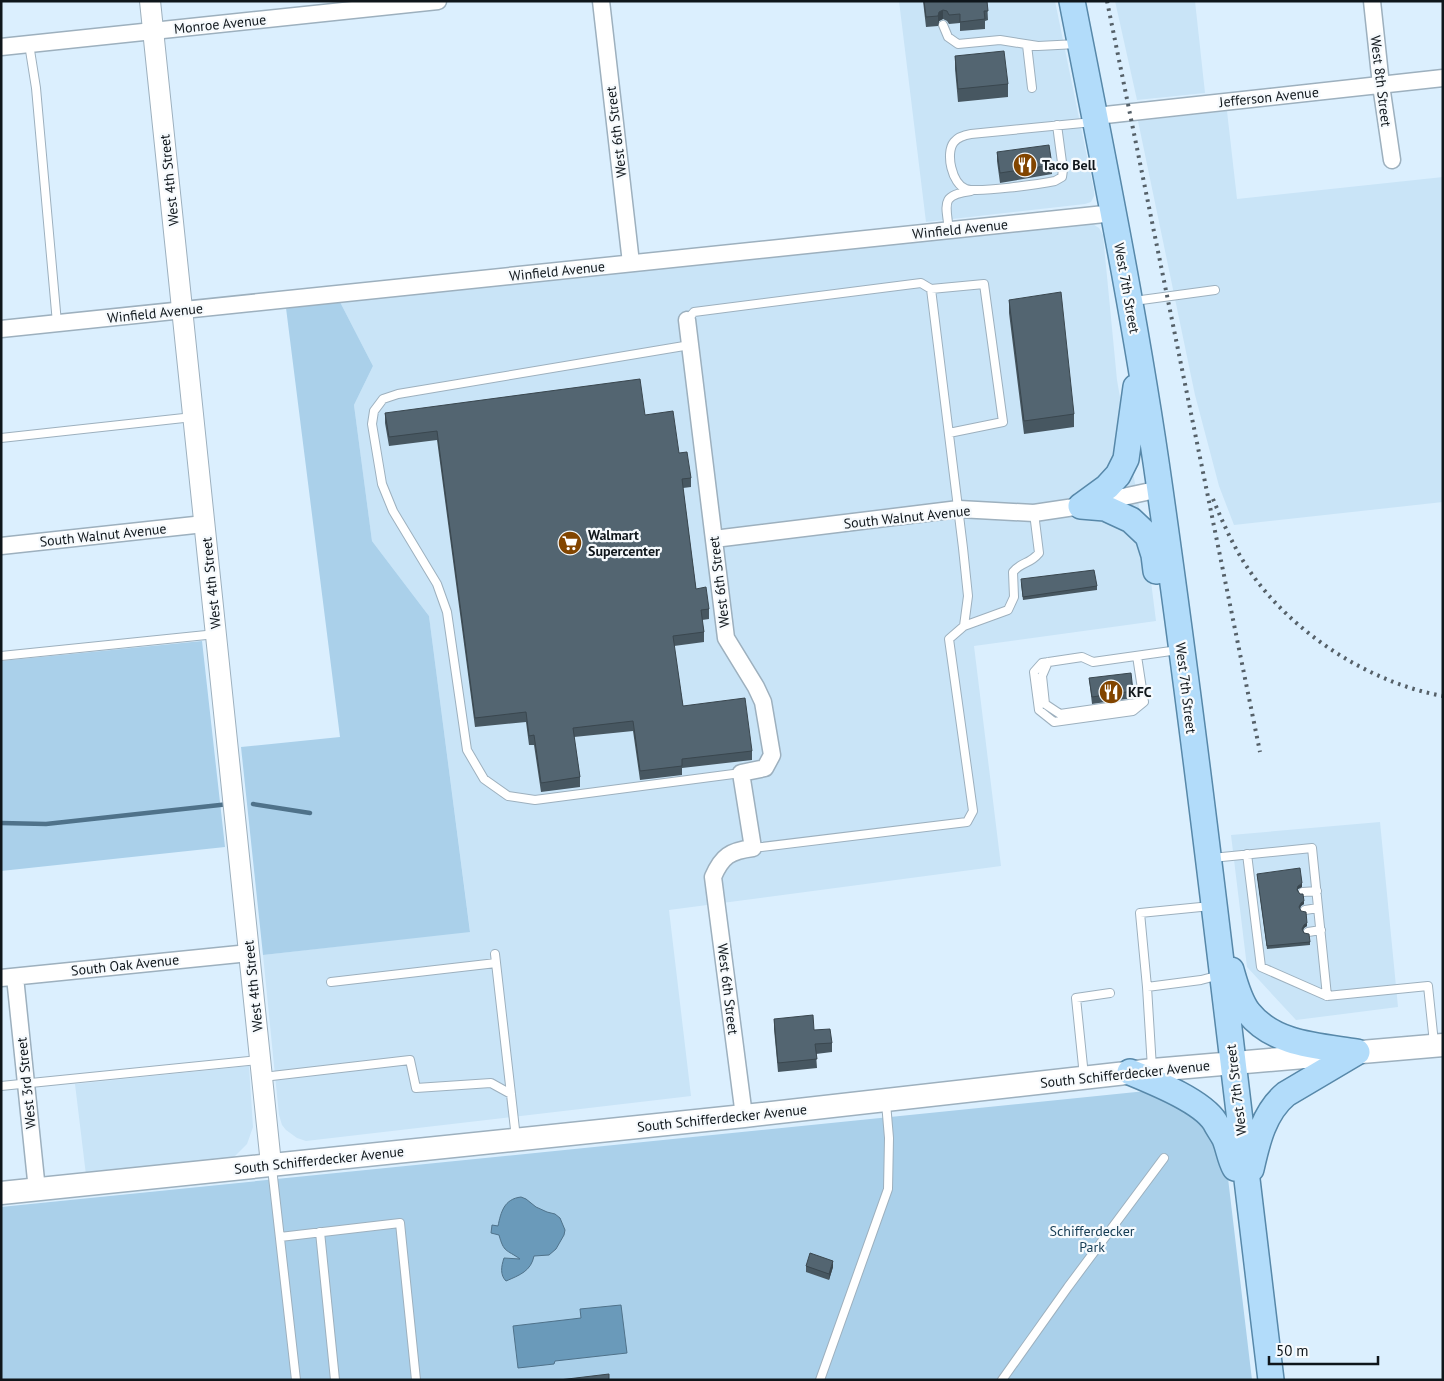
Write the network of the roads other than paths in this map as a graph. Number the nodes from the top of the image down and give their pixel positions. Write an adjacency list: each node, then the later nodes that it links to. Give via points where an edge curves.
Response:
1 (150, 1): 7 (street, West 4th Street)
2 (438, 1): 7 (street, Monroe Avenue)
3 (601, 1): 21 (street, West 6th Street)
4 (1072, 1): 9 (main road, West 7th Street)
5 (1372, 1): 13 (street, West 8th Street)
6 (943, 25): 10 (lane, via 948,37 958,44 1000,40)
7 (153, 31): 8 (street, Monroe Avenue); 25 (street, West 4th Street)
8 (29, 44): 11 (street, Monroe Avenue); 27 (lane, via 36,88)
9 (1080, 44): 10 (lane); 15 (main road, West 7th Street)
10 (1028, 45): 14 (lane)
11 (1, 47)
12 (1443, 78): 13 (street, Jefferson Avenue)
13 (1381, 85): 15 (street, Jefferson Avenue); 17 (street, West 8th Street)
14 (1032, 88)
15 (1096, 119): 16 (lane); 19 (main road, West 7th Street)
16 (1057, 126): 18 (lane, via 1062,177 1050,182); 18 (lane, via 961,136 950,149 952,170 959,185)
17 (1392, 160)
18 (973, 191): 20 (lane, via 950,196 946,203)
19 (1114, 213): 20 (street, Winfield Avenue); 24 (main road, West 7th Street)
20 (949, 230): 21 (street, Winfield Avenue)
21 (631, 263): 25 (street, Winfield Avenue)
22 (931, 289): 26 (lane, via 921,283 694,312); 32 (lane); 32 (lane, via 984,284 1003,422)
23 (1215, 290): 24 (lane)
24 (1129, 302): 30 (main road, West 7th Street)
25 (182, 310): 27 (street, Winfield Avenue); 31 (street, West 4th Street)
26 (687, 320): 29 (street, West 6th Street)
27 (57, 323): 28 (street, Winfield Avenue)
28 (1, 329)
29 (690, 345): 39 (street, West 6th Street); 47 (lane, via 398,394 383,399 374,411 372,424 382,484 393,511 436,584 447,612 467,750 484,779 508,796 535,800)
30 (1140, 362): 34 (main road, West 7th Street); 35 (main road, via 1126,459 1107,487)
31 (193, 417): 33 (lane); 38 (street, West 4th Street)
32 (949, 433): 36 (lane)
33 (1, 438)
34 (1160, 489): 35 (street, South Walnut Avenue); 41 (main road, West 7th Street)
35 (1081, 506): 37 (street, South Walnut Avenue); 41 (main road, via 1105,508 1120,514 1148,536 1157,577)
36 (959, 509): 37 (street, South Walnut Avenue); 39 (street, South Walnut Avenue); 42 (lane, via 968,596)
37 (1034, 512): 42 (lane, via 1039,554 1032,562 1020,564 1013,572 1014,597 1008,610)
38 (204, 524): 40 (street, South Walnut Avenue); 43 (street, West 4th Street)
39 (714, 539): 47 (street, West 6th Street, via 726,638 763,702 772,755 765,768)
40 (1, 546)
41 (1176, 610): 44 (main road, West 7th Street)
42 (964, 626): 48 (lane, via 950,639 973,811 968,822)
43 (216, 634): 45 (lane); 59 (street, West 4th Street)
44 (1181, 650): 46 (lane); 50 (main road, West 7th Street)
45 (1, 656)
46 (1137, 656): 46 (lane, via 1144,702 1134,711 1054,722 1039,710 1034,672 1042,663 1082,657 1093,662)
47 (742, 773): 48 (street)
48 (753, 848): 78 (street, West 6th Street, via 729,854 719,863 713,877)
49 (1247, 854): 50 (lane); 51 (lane, via 1312,848); 67 (lane, via 1257,896 1262,937 1261,967)
50 (1207, 858): 53 (main road, West 7th Street)
51 (1316, 891): 52 (lane); 54 (lane)
52 (1303, 892)
53 (1213, 906): 58 (main road, West 7th Street); 65 (lane, via 1140,914)
54 (1318, 908): 55 (lane); 56 (lane)
55 (1305, 910)
56 (1321, 930): 57 (lane); 67 (lane)
57 (1308, 932)
58 (1218, 946): 62 (main road, West 7th Street); 69 (main road, via 1228,961 1247,1011 1258,1022 1289,1040)
59 (249, 952): 63 (street, South Oak Avenue); 71 (street, West 4th Street)
60 (495, 954): 61 (lane)
61 (496, 963): 64 (lane); 76 (lane)
62 (1221, 975): 65 (lane); 70 (main road, West 7th Street)
63 (8, 978): 74 (street, West 3rd Street)
64 (331, 982)
65 (1147, 987): 72 (lane)
66 (1110, 993): 73 (lane, via 1076,998)
67 (1327, 996): 68 (lane, via 1428,986)
68 (1438, 1045): 69 (main road, South Schifferdecker Avenue)
69 (1357, 1052): 70 (main road, South Schifferdecker Avenue); 82 (main road, via 1278,1100 1260,1135)
70 (1232, 1063): 72 (main road, South Schifferdecker Avenue); 82 (main road, West 7th Street)
71 (261, 1069): 74 (lane); 76 (lane, via 410,1060 416,1088 491,1083); 81 (street, West 4th Street)
72 (1141, 1071): 73 (main road, South Schifferdecker Avenue); 82 (main road, via 1150,1081 1196,1104 1214,1120 1225,1140 1231,1161)
73 (1084, 1078): 77 (main road, South Schifferdecker Avenue)
74 (26, 1083): 75 (lane); 83 (street, West 3rd Street)
75 (1, 1086)
76 (511, 1094): 79 (lane)
77 (886, 1101): 78 (main road, South Schifferdecker Avenue); 90 (lane, via 888,1189)
78 (744, 1116): 79 (main road, South Schifferdecker Avenue)
79 (517, 1140): 81 (main road, South Schifferdecker Avenue)
80 (1164, 1158): 91 (lane)
81 (271, 1164): 83 (main road, South Schifferdecker Avenue); 86 (lane)
82 (1247, 1184): 92 (main road, West 7th Street)
83 (37, 1190): 84 (main road, South Schifferdecker Avenue)
84 (1, 1194)
85 (320, 1232): 86 (lane); 88 (lane); 89 (lane, via 400,1222)
86 (280, 1236): 87 (lane)
87 (296, 1380)
88 (335, 1380)
89 (416, 1380)
90 (820, 1380)
91 (1002, 1380)
92 (1271, 1380)

